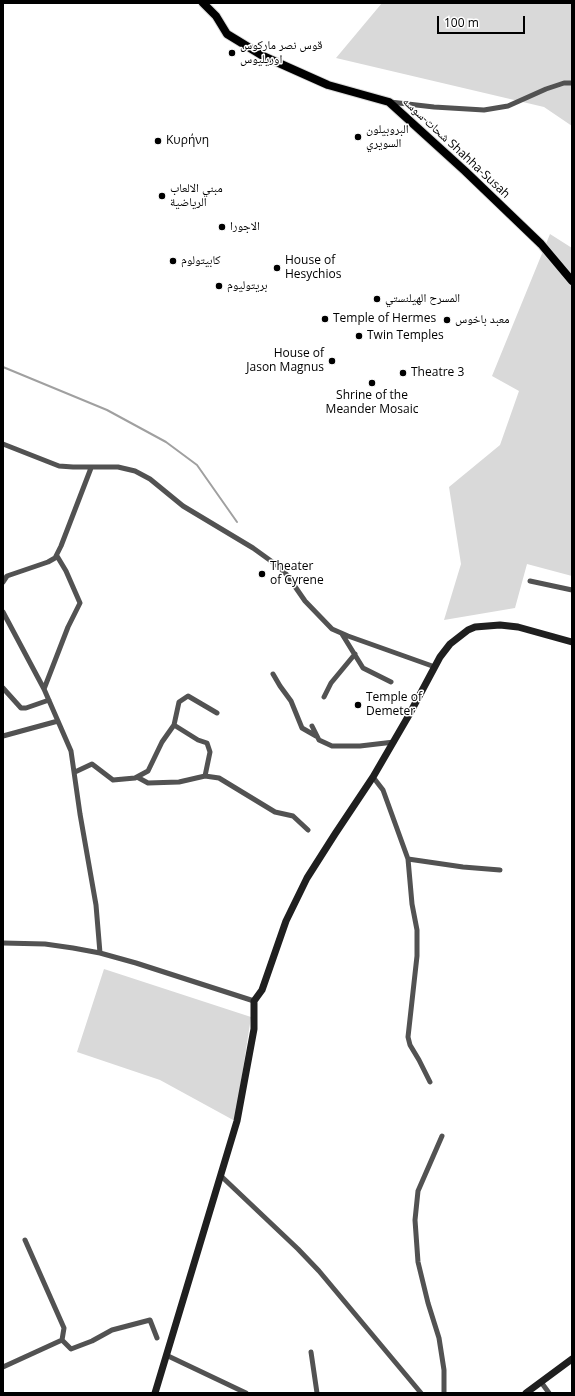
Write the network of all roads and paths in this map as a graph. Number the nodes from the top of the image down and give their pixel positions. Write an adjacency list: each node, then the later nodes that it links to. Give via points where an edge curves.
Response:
1 (202, 3): 3 (main road, شحات-سوسه Shahha-Susah, via 216,16 227,34 263,56 328,85)
2 (572, 82): 3 (street, via 546,89 508,106 484,110)
3 (389, 102): 4 (main road, شحات-سوسه Shahha-Susah, via 541,244)
4 (572, 281)
5 (3, 444): 6 (street, via 59,466)
6 (91, 468): 7 (street); 12 (street, via 126,468 150,479 183,506 278,566 319,616 332,629)
7 (57, 556): 8 (street, via 48,562 6,576); 19 (street, via 80,604)
8 (3, 582)
9 (530, 582): 10 (street)
10 (572, 590)
11 (3, 612): 19 (street)
12 (342, 634): 14 (street); 15 (street)
13 (572, 642): 15 (main road, via 518,627 483,626 468,630 458,638 445,650)
14 (354, 654): 17 (street, via 363,668); 20 (street, via 331,683)
15 (435, 667): 28 (main road)
16 (273, 674): 27 (street, via 291,701 302,728)
17 (391, 682)
18 (3, 688): 21 (street, via 20,708)
19 (44, 688): 21 (street)
20 (324, 697)
21 (49, 700): 23 (street)
22 (217, 713): 24 (street, via 188,696 179,702)
23 (58, 721): 26 (street); 29 (street, via 71,751)
24 (174, 725): 30 (street, via 198,740 207,742 210,752); 31 (street, via 162,742 148,771)
25 (312, 726): 27 (street)
26 (3, 736)
27 (317, 736): 28 (street, via 319,740 332,746)
28 (394, 742): 32 (main road)
29 (75, 772): 31 (street, via 92,764 113,780); 37 (street, via 96,905)
30 (205, 776): 31 (street, via 179,782 148,783); 33 (street, via 219,778 275,812 293,816)
31 (137, 777)
32 (373, 777): 34 (street, via 384,790); 38 (main road, via 300,892 286,921 262,990)
33 (308, 830)
34 (408, 859): 35 (street); 39 (street, via 417,930 417,956 408,1037)
35 (500, 870)
36 (3, 943): 37 (street, via 45,944)
37 (100, 953): 38 (street)
38 (254, 1001): 41 (main road, via 254,1029 238,1121)
39 (430, 1082)
40 (442, 1136): 54 (street, via 418,1191 415,1220 418,1262 439,1338 444,1370)
41 (221, 1176): 46 (main road); 53 (street, via 319,1271)
42 (25, 1240): 44 (street, via 64,1328)
43 (157, 1338): 44 (street, via 150,1320 112,1330 71,1349)
44 (62, 1340): 48 (street)
45 (311, 1352): 52 (street)
46 (166, 1355): 50 (main road); 51 (street)
47 (572, 1359): 49 (main road)
48 (3, 1367)
49 (541, 1382): 55 (main road); 56 (street)
50 (155, 1393)
51 (246, 1393)
52 (317, 1393)
53 (421, 1393)
54 (444, 1393)
55 (526, 1393)
56 (549, 1393)

